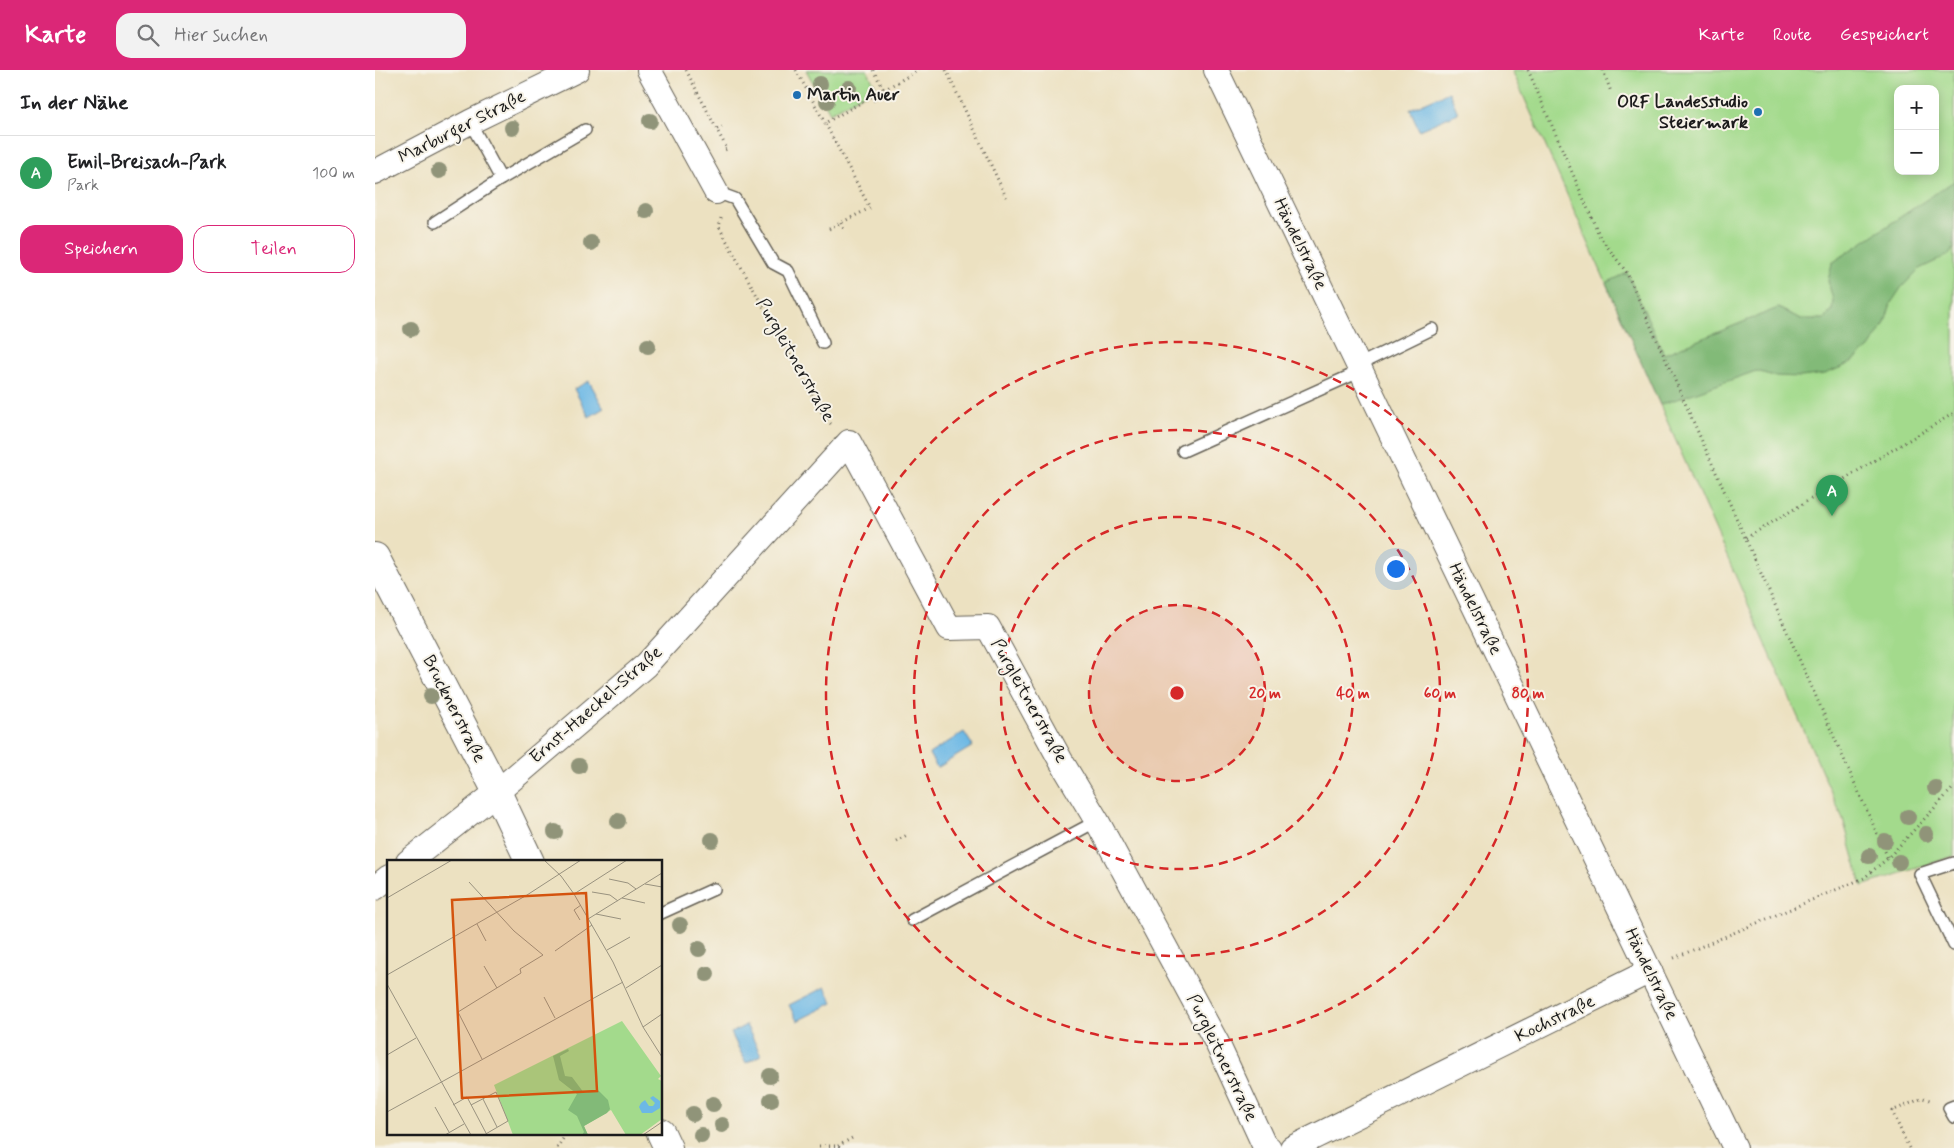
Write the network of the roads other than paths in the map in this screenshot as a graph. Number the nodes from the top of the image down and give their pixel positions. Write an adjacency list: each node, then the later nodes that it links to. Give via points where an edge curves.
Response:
1 (577, 70): 4 (street, Marburger Straße)
2 (649, 70): 8 (street)
3 (1216, 70): 12 (street, Händelstraße)
4 (469, 122): 6 (street, Marburger Straße); 7 (lane)
5 (585, 130): 7 (lane)
6 (376, 168)
7 (501, 179): 9 (lane)
8 (715, 192): 11 (lane, Purgleitnerstraße, via 735,199 773,263 788,271)
9 (435, 222)
10 (1432, 329): 12 (lane)
11 (823, 342)
12 (1359, 368): 14 (lane); 27 (street, Händelstraße)
13 (849, 442): 16 (street, Ernst-Haeckel-Straße, via 646,665); 17 (street, Purgleitnerstraße, via 949,628 988,627)
14 (1183, 451)
15 (375, 557): 16 (main road, Brucknerstraße)
16 (497, 792): 18 (street, Ernst-Haeckel-Straße); 19 (main road, Brucknerstraße)
17 (1097, 821): 25 (lane); 30 (street, Purgleitnerstraße, via 1217,1042)
18 (411, 860)
19 (529, 860)
20 (1954, 863): 26 (lane, via 1920,874)
21 (387, 879): 22 (street)
22 (375, 888)
23 (714, 889): 24 (lane)
24 (663, 912)
25 (912, 920)
26 (1954, 945)
27 (1650, 971): 31 (street, Kochstraße); 32 (street, Händelstraße)
28 (662, 1136): 29 (main road)
29 (669, 1148)
30 (1266, 1148)
31 (1291, 1148)
32 (1735, 1148)

